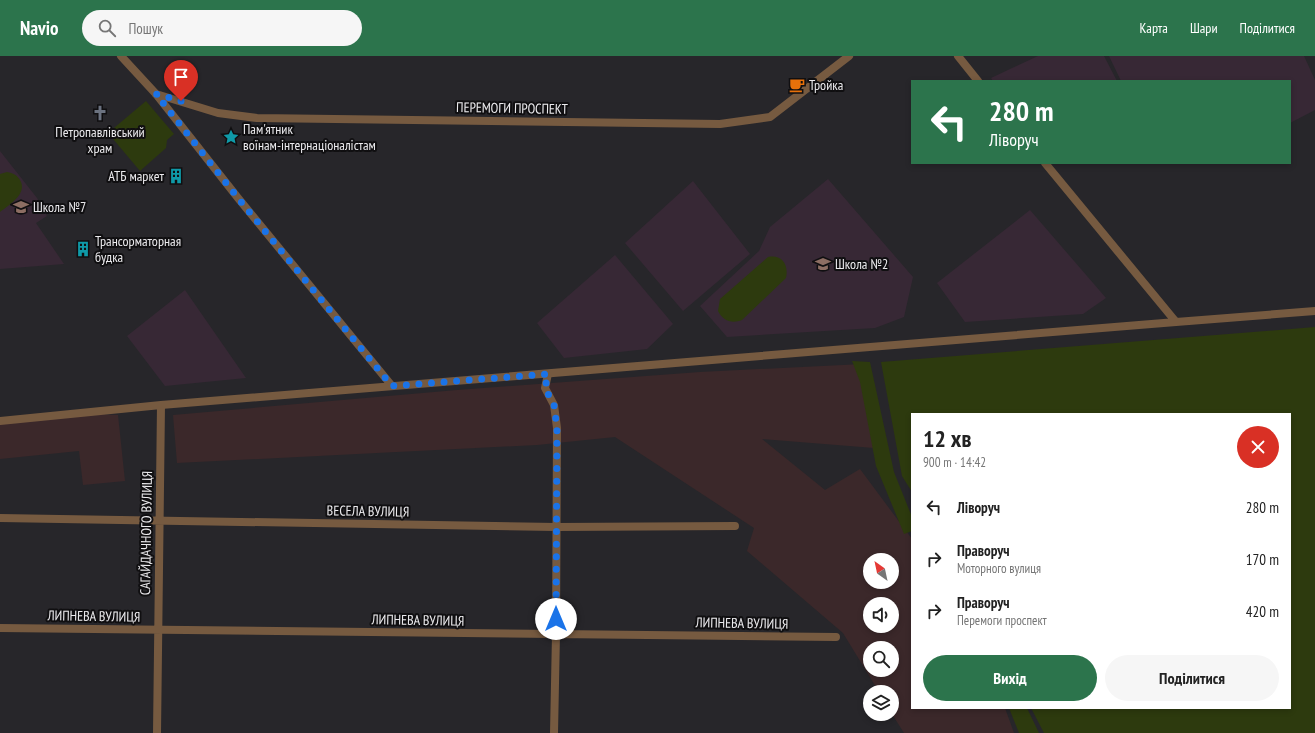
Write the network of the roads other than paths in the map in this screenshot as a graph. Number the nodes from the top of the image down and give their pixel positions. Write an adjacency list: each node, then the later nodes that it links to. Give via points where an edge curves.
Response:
1 (121, 56): 5 (street)
2 (849, 56): 5 (street, ПЕРЕМОГИ ПРОСПЕКТ, via 770,117 720,124 257,118 218,113)
3 (958, 56): 4 (street)
4 (977, 80)
5 (156, 94): 10 (street)
6 (1046, 164): 8 (street)
7 (1315, 311): 8 (street)
8 (1176, 322): 9 (street)
9 (548, 374): 10 (street); 16 (street, via 545,388 554,405 557,428)
10 (392, 386): 11 (street)
11 (161, 404): 12 (street); 14 (street, САГАЙДАЧНОГО ВУЛИЦЯ)
12 (0, 420)
13 (0, 518): 14 (street, ВЕСЕЛА ВУЛИЦЯ)
14 (159, 520): 16 (street, ВЕСЕЛА ВУЛИЦЯ); 18 (street, САГАЙДАЧНОГО ВУЛИЦЯ)
15 (735, 526): 16 (street, ВЕСЕЛА ВУЛИЦЯ)
16 (556, 527): 19 (street)
17 (0, 628): 18 (street, ЛИПНЕВА ВУЛИЦЯ)
18 (158, 630): 19 (street, ЛИПНЕВА ВУЛИЦЯ); 21 (street, САГАЙДАЧНОГО ВУЛИЦЯ)
19 (556, 634): 20 (street, ЛИПНЕВА ВУЛИЦЯ); 22 (street)
20 (836, 637)
21 (157, 733)
22 (554, 733)

